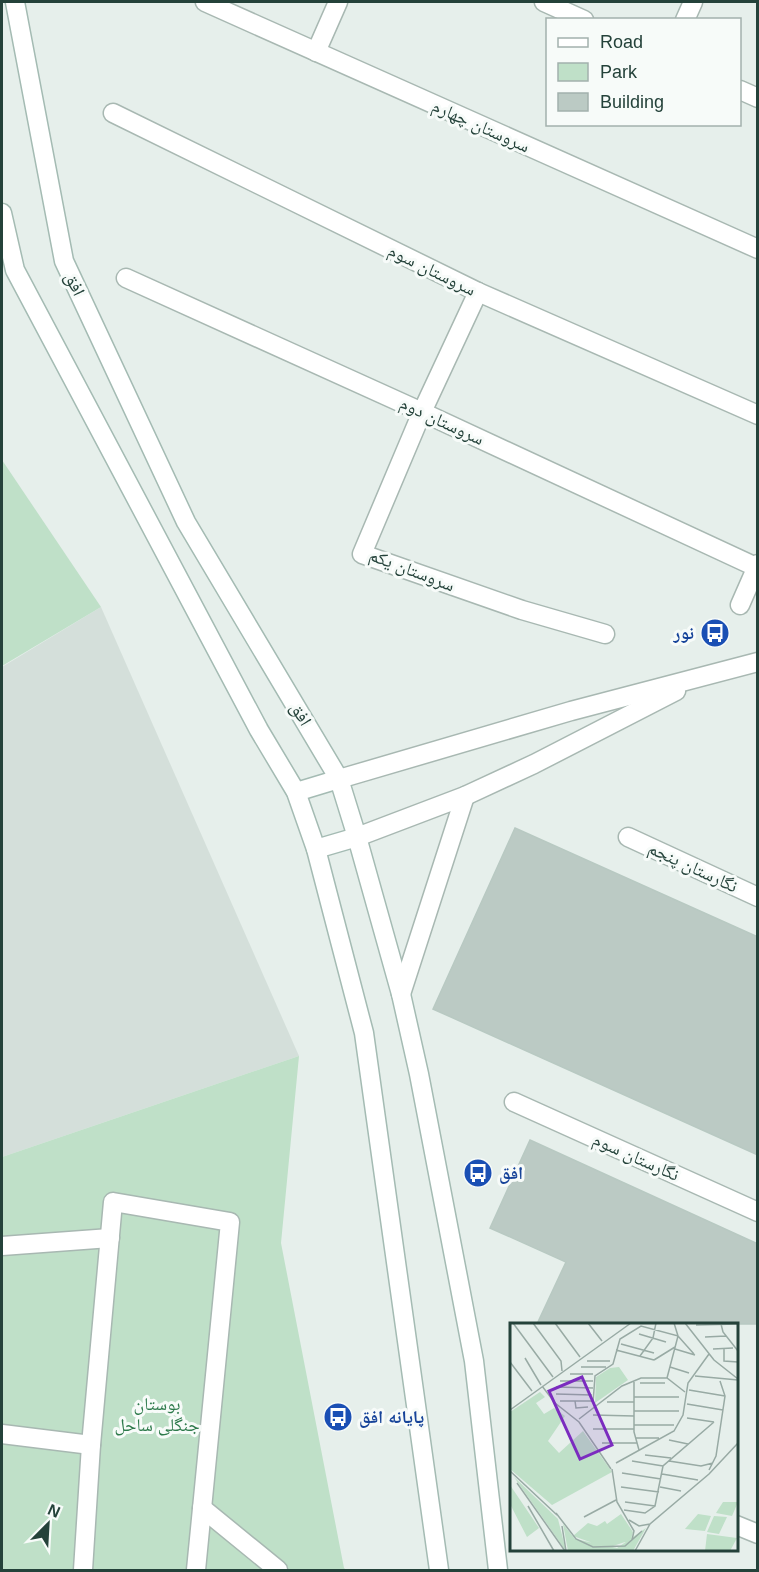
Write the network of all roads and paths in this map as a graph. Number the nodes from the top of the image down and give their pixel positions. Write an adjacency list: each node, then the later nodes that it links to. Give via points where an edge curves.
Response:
1 (15, 2): 23 (street, افق, via 64,261 186,522)
2 (205, 2): 8 (street, سروستان چهارم)
3 (338, 2): 8 (street)
4 (544, 2): 6 (street)
5 (693, 2): 7 (street)
6 (580, 18)
7 (686, 18)
8 (316, 52): 13 (street, سروستان چهارم)
9 (741, 90): 10 (street)
10 (758, 98)
11 (112, 113): 15 (street, سروستان سوم)
12 (2, 213): 24 (street, via 15,270)
13 (758, 249)
14 (126, 278): 16 (street, سروستان دوم)
15 (478, 292): 16 (street); 17 (street, سروستان سوم)
16 (422, 412): 18 (street, سروستان دوم); 20 (street, سروستان یکم, via 362,554 522,610)
17 (758, 415)
18 (757, 566): 19 (street)
19 (740, 605)
20 (605, 634)
21 (758, 663): 22 (street)
22 (707, 675): 23 (street); 25 (street)
23 (339, 779): 24 (street); 26 (street, افق)
24 (296, 792): 28 (street)
25 (465, 796): 26 (street); 30 (street)
26 (357, 837): 28 (street); 30 (street, افق)
27 (628, 837): 29 (street, نگارستان پنجم)
28 (316, 849): 43 (street, via 364,1033)
29 (758, 897)
30 (401, 994): 44 (street, افق, via 474,1361)
31 (514, 1102): 32 (street, نگارستان سوم)
32 (758, 1212)
33 (110, 1238): 34 (street); 36 (street); 37 (street, via 113,1202 230,1222)
34 (2, 1246)
35 (2, 1434): 36 (street)
36 (91, 1445): 40 (street)
37 (202, 1508): 41 (street); 42 (street)
38 (738, 1526): 39 (street)
39 (758, 1534)
40 (83, 1570)
41 (196, 1570)
42 (278, 1570)
43 (439, 1570)
44 (498, 1570)

